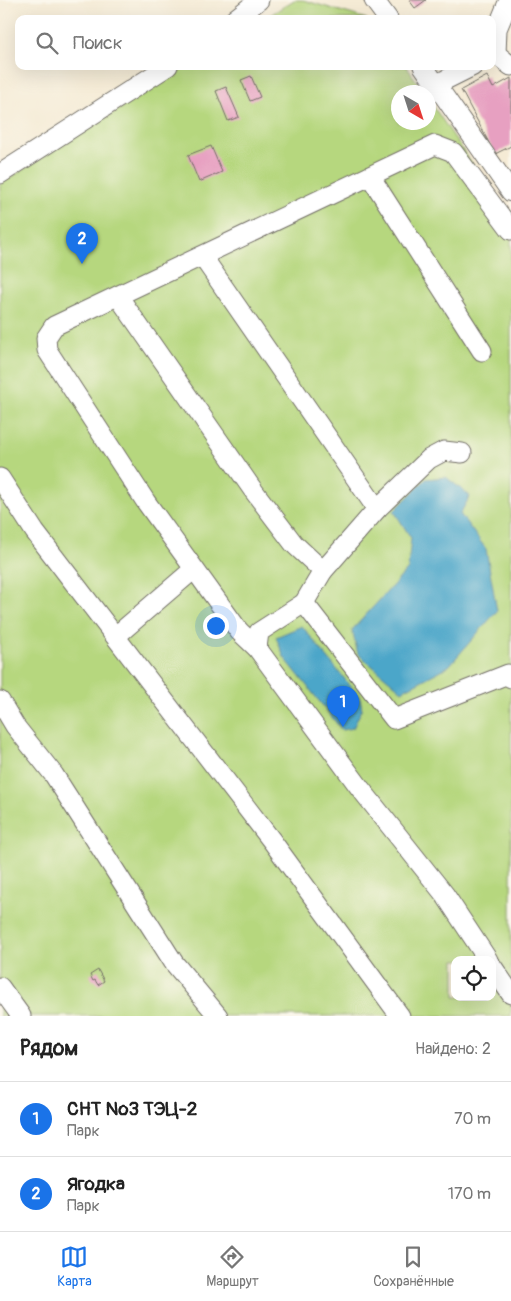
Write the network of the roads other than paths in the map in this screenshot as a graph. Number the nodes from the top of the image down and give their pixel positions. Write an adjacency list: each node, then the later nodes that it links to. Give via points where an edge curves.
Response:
1 (259, 0): 4 (lane)
2 (374, 0): 5 (lane)
3 (511, 3): 6 (lane, via 507,5 497,29)
4 (240, 15)
5 (385, 15)
6 (500, 59)
7 (162, 70): 11 (lane)
8 (426, 70): 10 (lane)
9 (465, 70): 10 (lane)
10 (437, 84): 13 (lane)
11 (0, 174)
12 (370, 176): 14 (lane, via 435,145 453,152); 15 (lane); 17 (lane)
13 (511, 192)
14 (511, 230)
15 (202, 256): 16 (lane); 20 (lane)
16 (118, 296): 21 (lane, via 54,326 46,338 47,350 146,502); 22 (lane, via 253,490 294,544)
17 (482, 351)
18 (462, 453): 20 (lane, via 444,451 429,459)
19 (0, 478): 24 (lane, via 35,532)
20 (377, 509): 22 (lane)
21 (194, 569): 24 (lane); 25 (lane, via 239,631)
22 (323, 571): 23 (lane)
23 (304, 603): 25 (lane, via 259,632); 26 (lane, via 394,719 508,674)
24 (116, 636): 34 (lane, via 272,840)
25 (257, 648): 28 (lane, via 360,788 445,894)
26 (511, 678)
27 (0, 701): 33 (lane, via 15,726 54,775 174,963)
28 (485, 956)
29 (496, 972): 31 (lane)
30 (0, 987): 32 (lane)
31 (511, 994)
32 (21, 1016)
33 (218, 1016)
34 (400, 1016)

